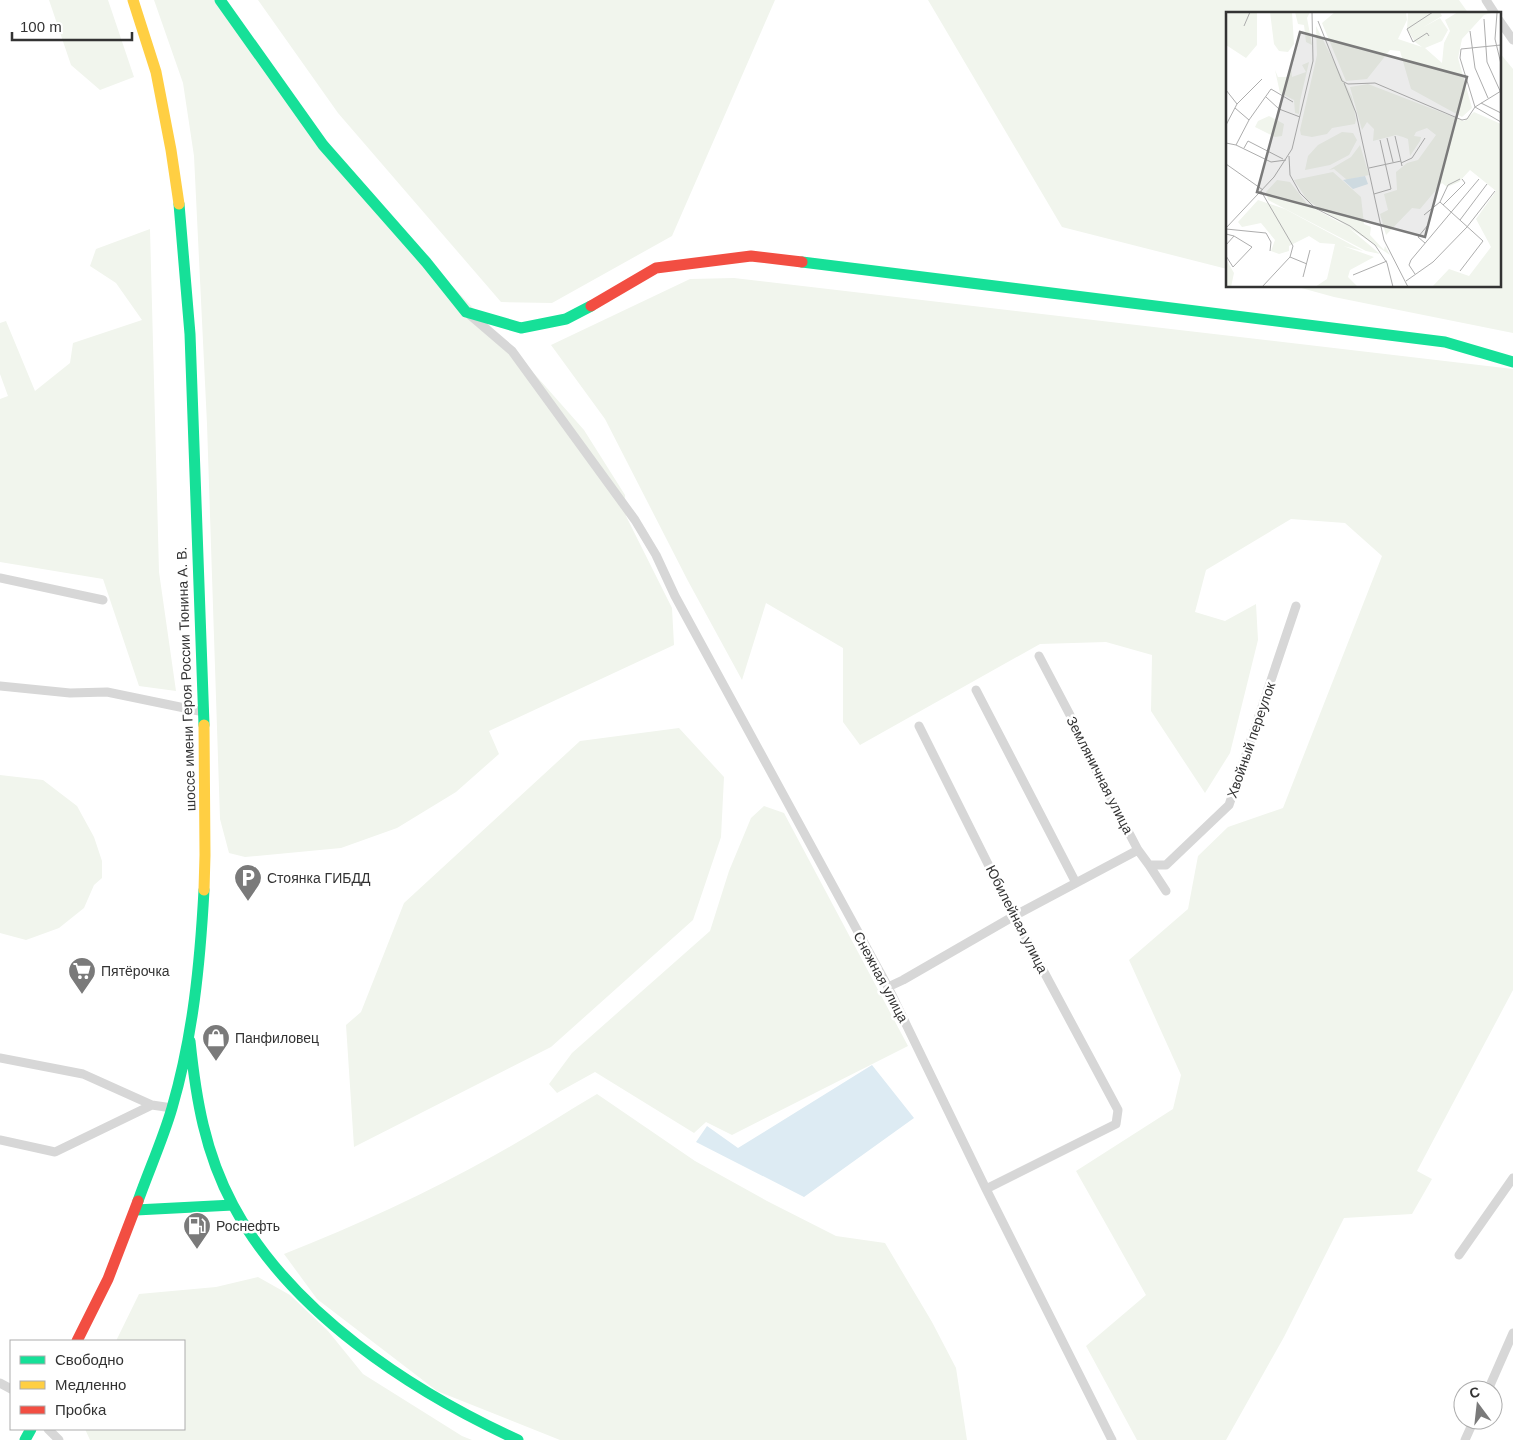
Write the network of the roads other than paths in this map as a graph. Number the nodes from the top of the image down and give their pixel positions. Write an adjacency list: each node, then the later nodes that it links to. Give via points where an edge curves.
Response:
1 (133, 0): 15 (main road, шоссе имени Героя России Тюнина А. В., via 156,72 180,210 190,334)
2 (220, 0): 7 (main road, via 323,145)
3 (1486, 0): 4 (street)
4 (1494, 12)
5 (1500, 21): 6 (street)
6 (1513, 40)
7 (466, 312): 8 (main road, via 521,328 566,319 656,268 751,256 1445,342); 22 (street, Снежная улица, via 512,351 635,520)
8 (1513, 362)
9 (0, 578): 10 (street)
10 (103, 600)
11 (1296, 606): 18 (street, Хвойный переулок, via 1229,805 1166,865)
12 (1039, 656): 17 (street, Земляничная улица)
13 (0, 686): 15 (street, via 70,693 107,692)
14 (976, 690): 19 (street)
15 (204, 712): 23 (main road, шоссе имени Героя России Тюнина А. В., via 205,855 201,950)
16 (919, 726): 21 (street, Юбилейная улица)
17 (1138, 850): 18 (street, Земляничная улица); 19 (street)
18 (1149, 865): 20 (street, Земляничная улица)
19 (1076, 883): 21 (street)
20 (1166, 891)
21 (1014, 916): 22 (street); 29 (street, Юбилейная улица, via 1118,1110 1116,1124)
22 (888, 987): 29 (street, Снежная улица)
23 (190, 1033): 26 (main road, шоссе имени Героя России Тюнина А. В.); 30 (main road, via 196,1100 212,1155)
24 (0, 1058): 25 (street, via 83,1074)
25 (152, 1105): 26 (street); 27 (street, via 55,1152)
26 (172, 1108): 31 (main road, шоссе имени Героя России Тюнина А. В.)
27 (0, 1140)
28 (1513, 1178): 32 (street)
29 (986, 1189): 39 (street, Снежная улица)
30 (233, 1205): 31 (main road); 38 (main road, via 259,1247 309,1304 366,1351 429,1394)
31 (136, 1210): 34 (main road, шоссе имени Героя России Тюнина А. В., via 108,1279)
32 (1458, 1255)
33 (1513, 1333): 35 (street)
34 (78, 1340)
35 (1492, 1380)
36 (49, 1430): 37 (street)
37 (59, 1440)
38 (518, 1440)
39 (1112, 1440)

